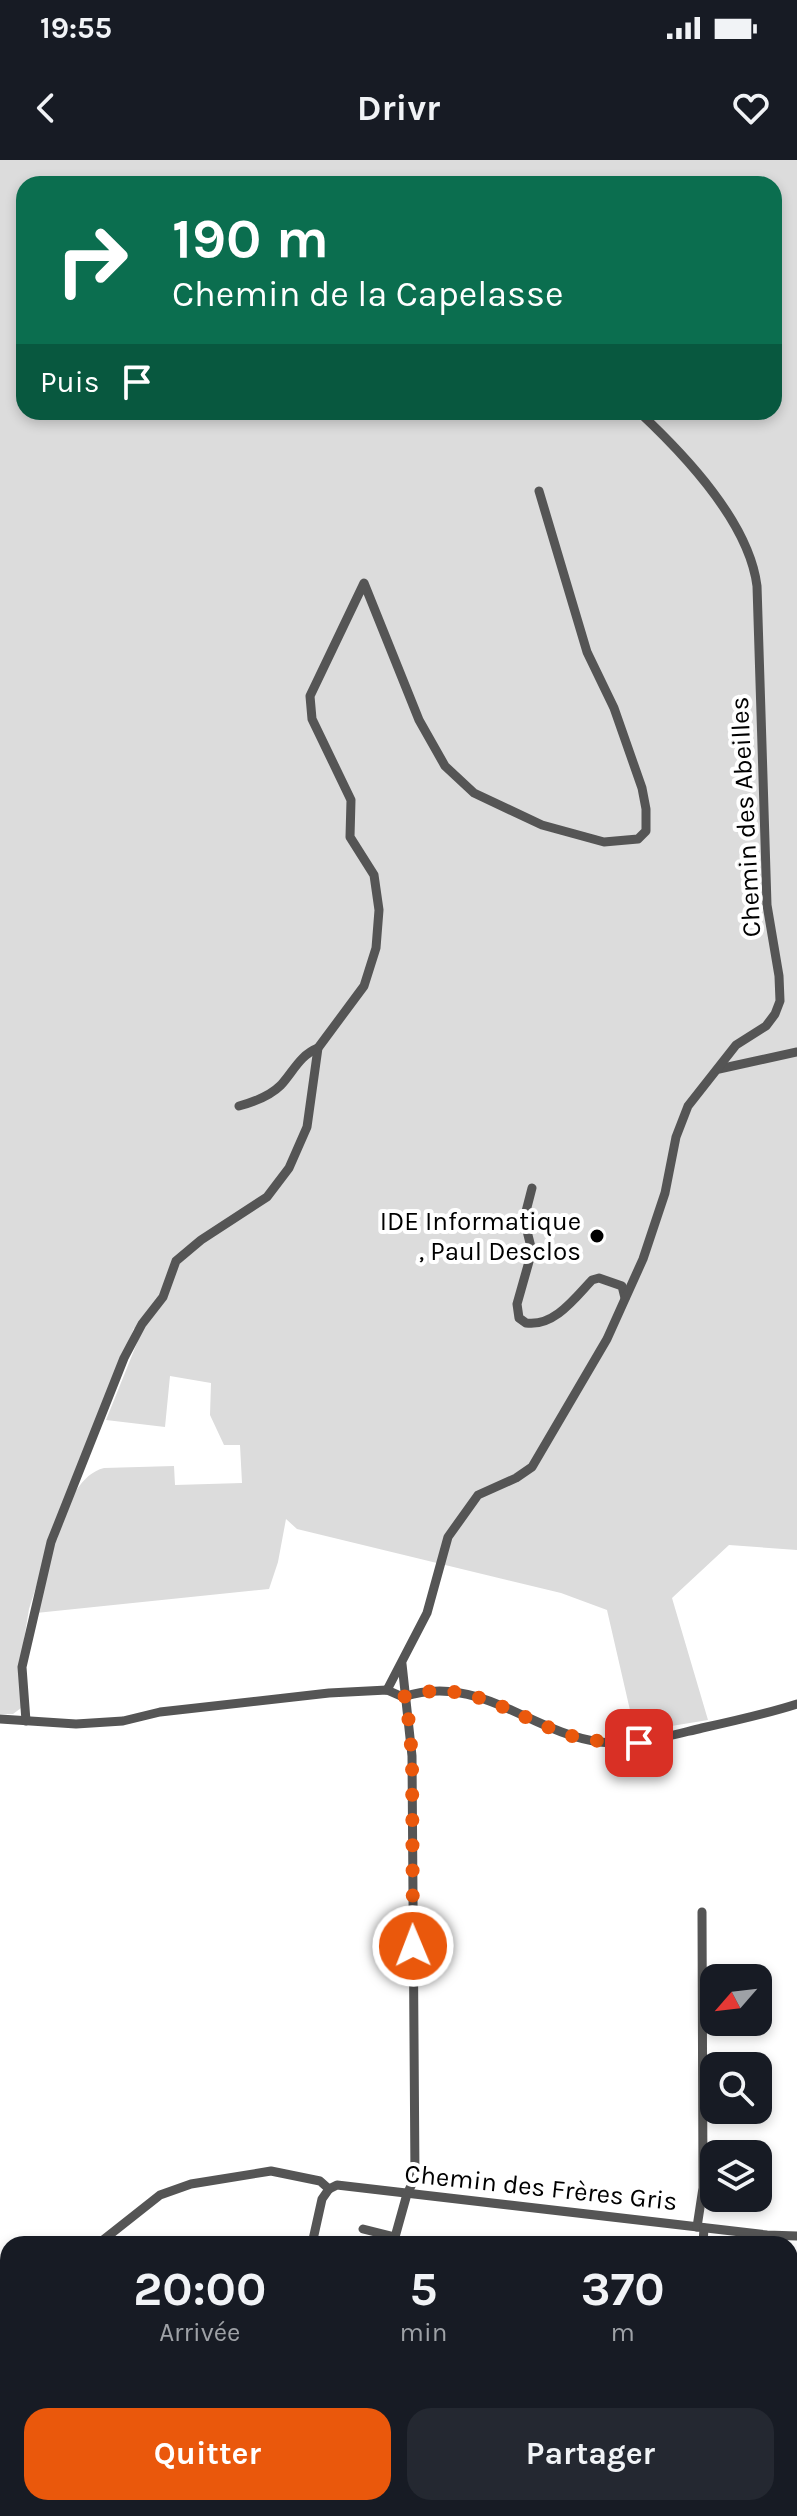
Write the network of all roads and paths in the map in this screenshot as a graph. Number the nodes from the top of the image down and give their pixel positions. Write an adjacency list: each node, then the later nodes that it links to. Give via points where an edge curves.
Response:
1 (647, 420): 5 (street, Chemin des Abeilles, via 710,487 754,564 757,586 767,905 780,1001 766,1026 736,1045)
2 (539, 491): 3 (street, via 587,652 614,708 642,788 646,831 638,839 604,842 542,825 474,793 445,766 419,720 364,583 310,696 312,719 351,800 350,837 374,875 379,910 376,948 364,986)
3 (318, 1048): 6 (street, via 299,1061 279,1088); 14 (street, via 307,1127 289,1168 267,1197 176,1261 163,1297 124,1358 51,1542 22,1667)
4 (797, 1052): 5 (street)
5 (719, 1069): 8 (street, Chemin des Abeilles, via 688,1106 665,1193)
6 (239, 1106)
7 (532, 1188): 8 (street, via 524,1219 532,1251 517,1304 519,1318 526,1323 553,1318 599,1278 622,1286)
8 (625, 1298): 9 (street, Chemin des Abeilles, via 532,1467 478,1495 448,1537 427,1613)
9 (402, 1664): 10 (street, Chemin des Abeilles); 11 (street, Chemin des Abeilles)
10 (387, 1690): 11 (street); 14 (street, via 160,1712 123,1721)
11 (403, 1697): 12 (street, via 425,1690 469,1694 562,1733 600,1742 639,1743); 17 (street, Chemin des Abeilles, via 412,1756 415,2178)
12 (797, 1704)
13 (0, 1719): 14 (street)
14 (26, 1721)
15 (702, 1912): 18 (street)
16 (329, 2189): 17 (street, Chemin des Frères Gris, via 337,2185); 20 (street, via 320,2181 271,2171 191,2184 160,2195); 21 (street)
17 (407, 2194): 18 (street, Chemin des Frères Gris); 23 (street, Chemin des Abeilles)
18 (701, 2227): 24 (street); 25 (street, Chemin des Frères Gris)
19 (363, 2229): 22 (street, Chemin des Abeilles)
20 (108, 2236)
21 (314, 2236)
22 (391, 2236)
23 (395, 2236)
24 (702, 2236)
25 (797, 2236)

